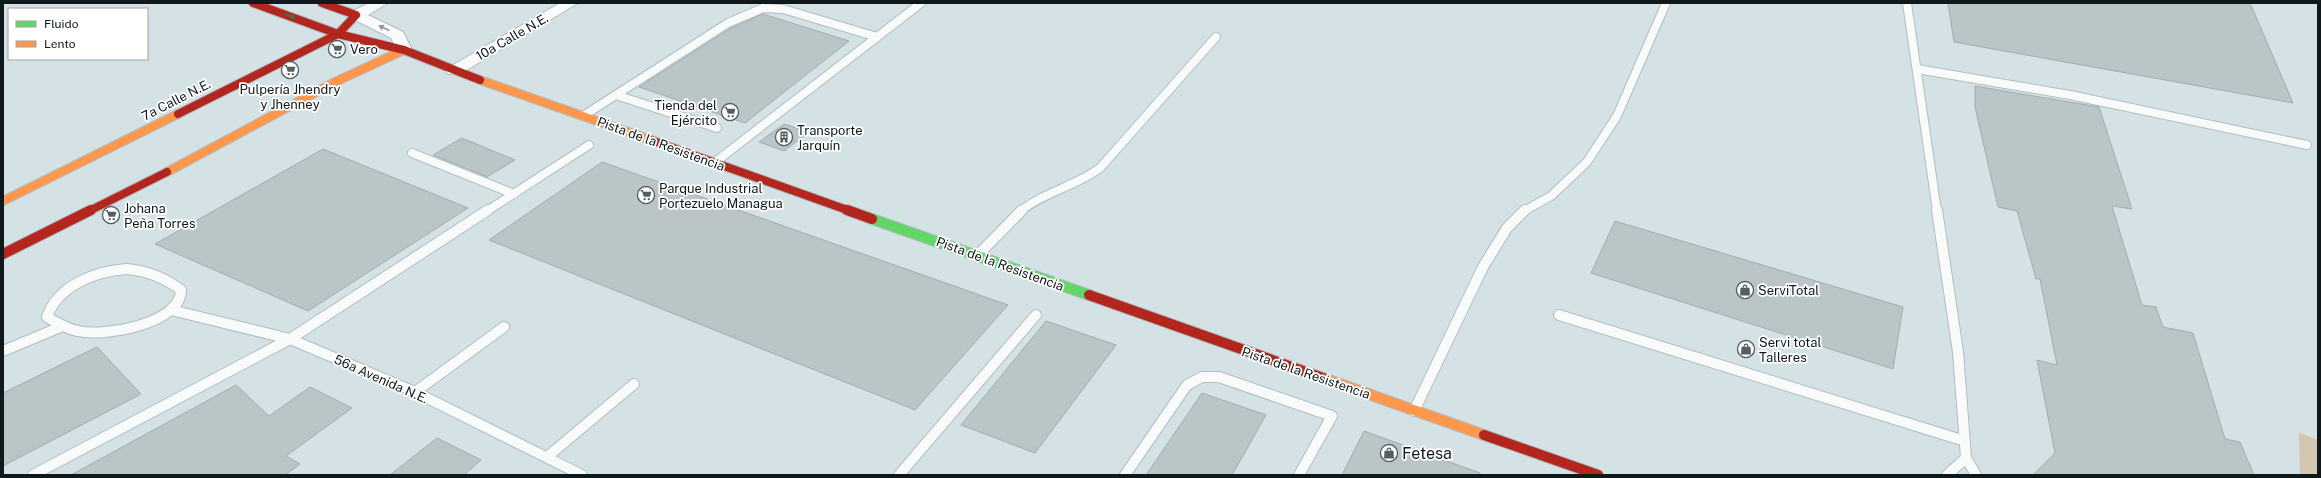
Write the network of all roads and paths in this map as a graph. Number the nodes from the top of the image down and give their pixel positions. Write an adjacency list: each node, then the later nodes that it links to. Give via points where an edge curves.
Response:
1 (253, 3): 11 (street, Pista de la Resistencia, one-way to 11)
2 (322, 3): 9 (street)
3 (344, 3): 9 (lane)
4 (381, 3): 10 (street)
5 (571, 3): 16 (street, 10a Calle N.E.)
6 (921, 3): 12 (lane)
7 (1666, 3): 37 (lane, via 1617,116 1587,162 1551,196 1525,210 1507,228 1483,267)
8 (1907, 3): 15 (lane)
9 (334, 7): 10 (street)
10 (356, 15): 11 (street, 7a Calle N.E.); 14 (street, one-way to 10, via 398,35)
11 (338, 34): 14 (street, Pista de la Resistencia); 25 (street, 7a Calle N.E.)
12 (877, 37): 17 (lane, via 783,9 763,8 728,23); 23 (lane)
13 (1216, 37): 27 (lane, via 1100,168 1087,179 1041,198 1021,210)
14 (404, 50): 16 (street, Pista de la Resistencia); 26 (street, via 335,82 138,187)
15 (1917, 69): 21 (lane, via 2070,95); 38 (lane, via 1958,352)
16 (454, 71): 18 (street, Pista de la Resistencia)
17 (616, 95): 18 (lane); 19 (lane)
18 (583, 116): 23 (street, Pista de la Resistencia)
19 (717, 128)
20 (589, 145): 24 (lane)
21 (2307, 145)
22 (412, 153): 24 (lane)
23 (714, 163): 27 (street, Pista de la Resistencia)
24 (514, 194): 33 (lane)
25 (3, 201)
26 (3, 254)
27 (977, 256): 37 (street, Pista de la Resistencia)
28 (171, 310): 31 (lane, via 125,329 98,333); 31 (lane, via 181,298 181,290 173,283 151,273 129,268 113,269 84,279 57,298 47,318); 33 (lane, 56a Avenida N.E.)
29 (1036, 315): 43 (lane)
30 (1558, 315): 38 (lane)
31 (63, 326): 34 (lane)
32 (504, 328): 36 (lane)
33 (290, 339): 36 (lane, 56a Avenida N.E.); 41 (lane)
34 (3, 351)
35 (634, 384): 39 (lane)
36 (415, 392): 39 (lane, 56a Avenida N.E.)
37 (1414, 410): 46 (street, Pista de la Resistencia)
38 (1964, 441): 40 (lane)
39 (547, 458): 42 (lane, 56a Avenida N.E.)
40 (1966, 458): 47 (lane); 48 (lane)
41 (33, 475)
42 (582, 475)
43 (899, 475)
44 (1125, 475): 45 (lane, via 1187,385 1202,377 1219,377 1332,416)
45 (1299, 475)
46 (1598, 475)
47 (1947, 475)
48 (1976, 475)

